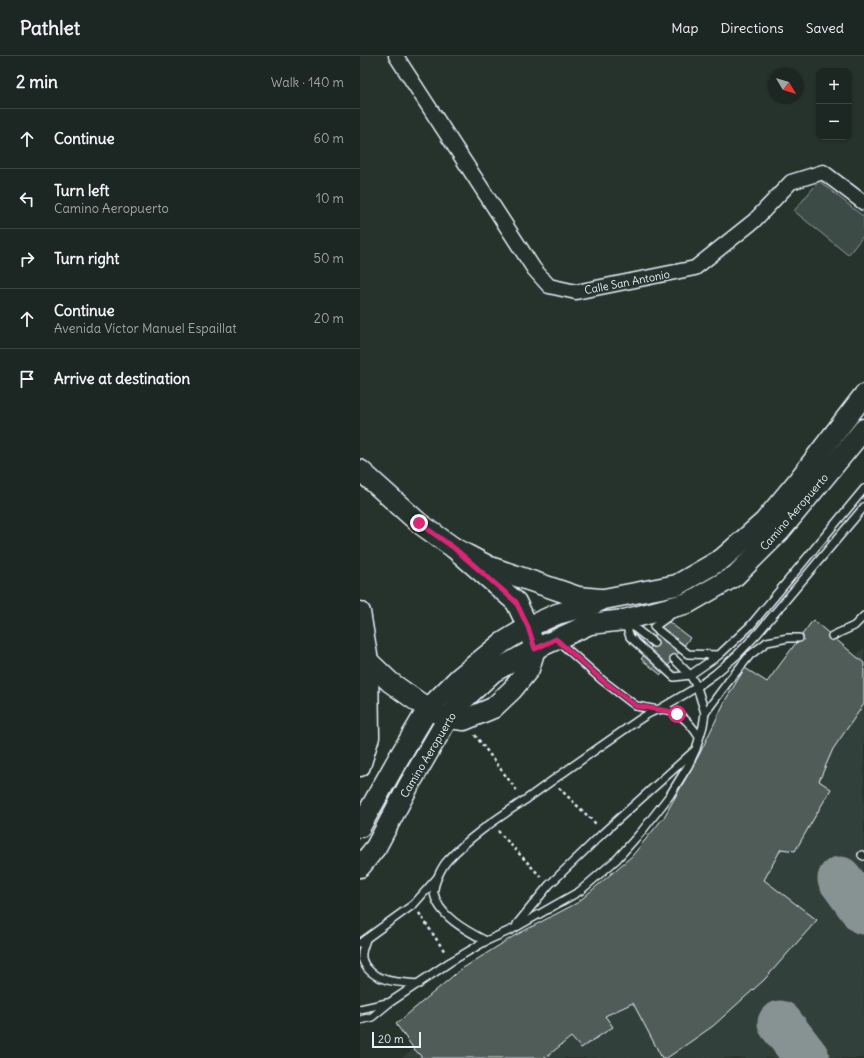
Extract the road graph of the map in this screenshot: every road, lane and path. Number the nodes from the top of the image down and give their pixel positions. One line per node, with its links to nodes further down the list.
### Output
1 (396, 56): 2 (street, Calle San Antonio)
2 (864, 204)
3 (864, 395): 9 (street, Camino Aeropuerto)
4 (864, 429): 10 (street, Camino Aeropuerto)
5 (360, 470): 8 (street)
6 (864, 489): 21 (lane)
7 (864, 507): 24 (lane)
8 (454, 548): 9 (street); 14 (street)
9 (604, 599): 13 (street); 14 (street, Camino Aeropuerto)
10 (688, 603): 13 (street, Camino Aeropuerto); 13 (lane)
11 (360, 612): 20 (street)
12 (864, 616): 15 (lane)
13 (641, 624): 17 (street, Camino Aeropuerto); 18 (lane); 21 (lane); 23 (lane)
14 (528, 627): 19 (street); 25 (street, Camino Aeropuerto)
15 (832, 636)
16 (799, 638): 27 (lane)
17 (556, 639): 19 (street, Camino Aeropuerto); 26 (lane)
18 (654, 643)
19 (535, 649): 28 (street)
20 (364, 655): 25 (street); 31 (street)
21 (718, 655): 23 (lane)
22 (674, 658): 23 (lane)
23 (690, 675): 24 (lane)
24 (697, 686): 26 (lane); 27 (lane)
25 (428, 709): 28 (street); 35 (street, Camino Aeropuerto)
26 (658, 710): 29 (lane); 32 (lane)
27 (705, 713): 29 (lane)
28 (456, 719): 33 (path); 37 (street, Camino Aeropuerto)
29 (699, 737): 30 (lane)
30 (696, 749): 36 (lane); 41 (lane)
31 (360, 766)
32 (552, 781): 33 (lane); 36 (path)
33 (524, 800): 34 (lane)
34 (491, 823): 38 (lane); 39 (path)
35 (360, 827)
36 (604, 832): 39 (lane)
37 (360, 867)
38 (437, 877): 40 (lane); 43 (lane)
39 (549, 885): 41 (lane)
40 (414, 904): 42 (lane); 44 (path)
41 (513, 929): 43 (lane)
42 (363, 941): 45 (lane)
43 (486, 941): 44 (lane)
44 (450, 962): 45 (lane)
45 (419, 984): 46 (lane)
46 (389, 1003): 47 (lane); 48 (lane)
47 (360, 1009)
48 (360, 1020)

